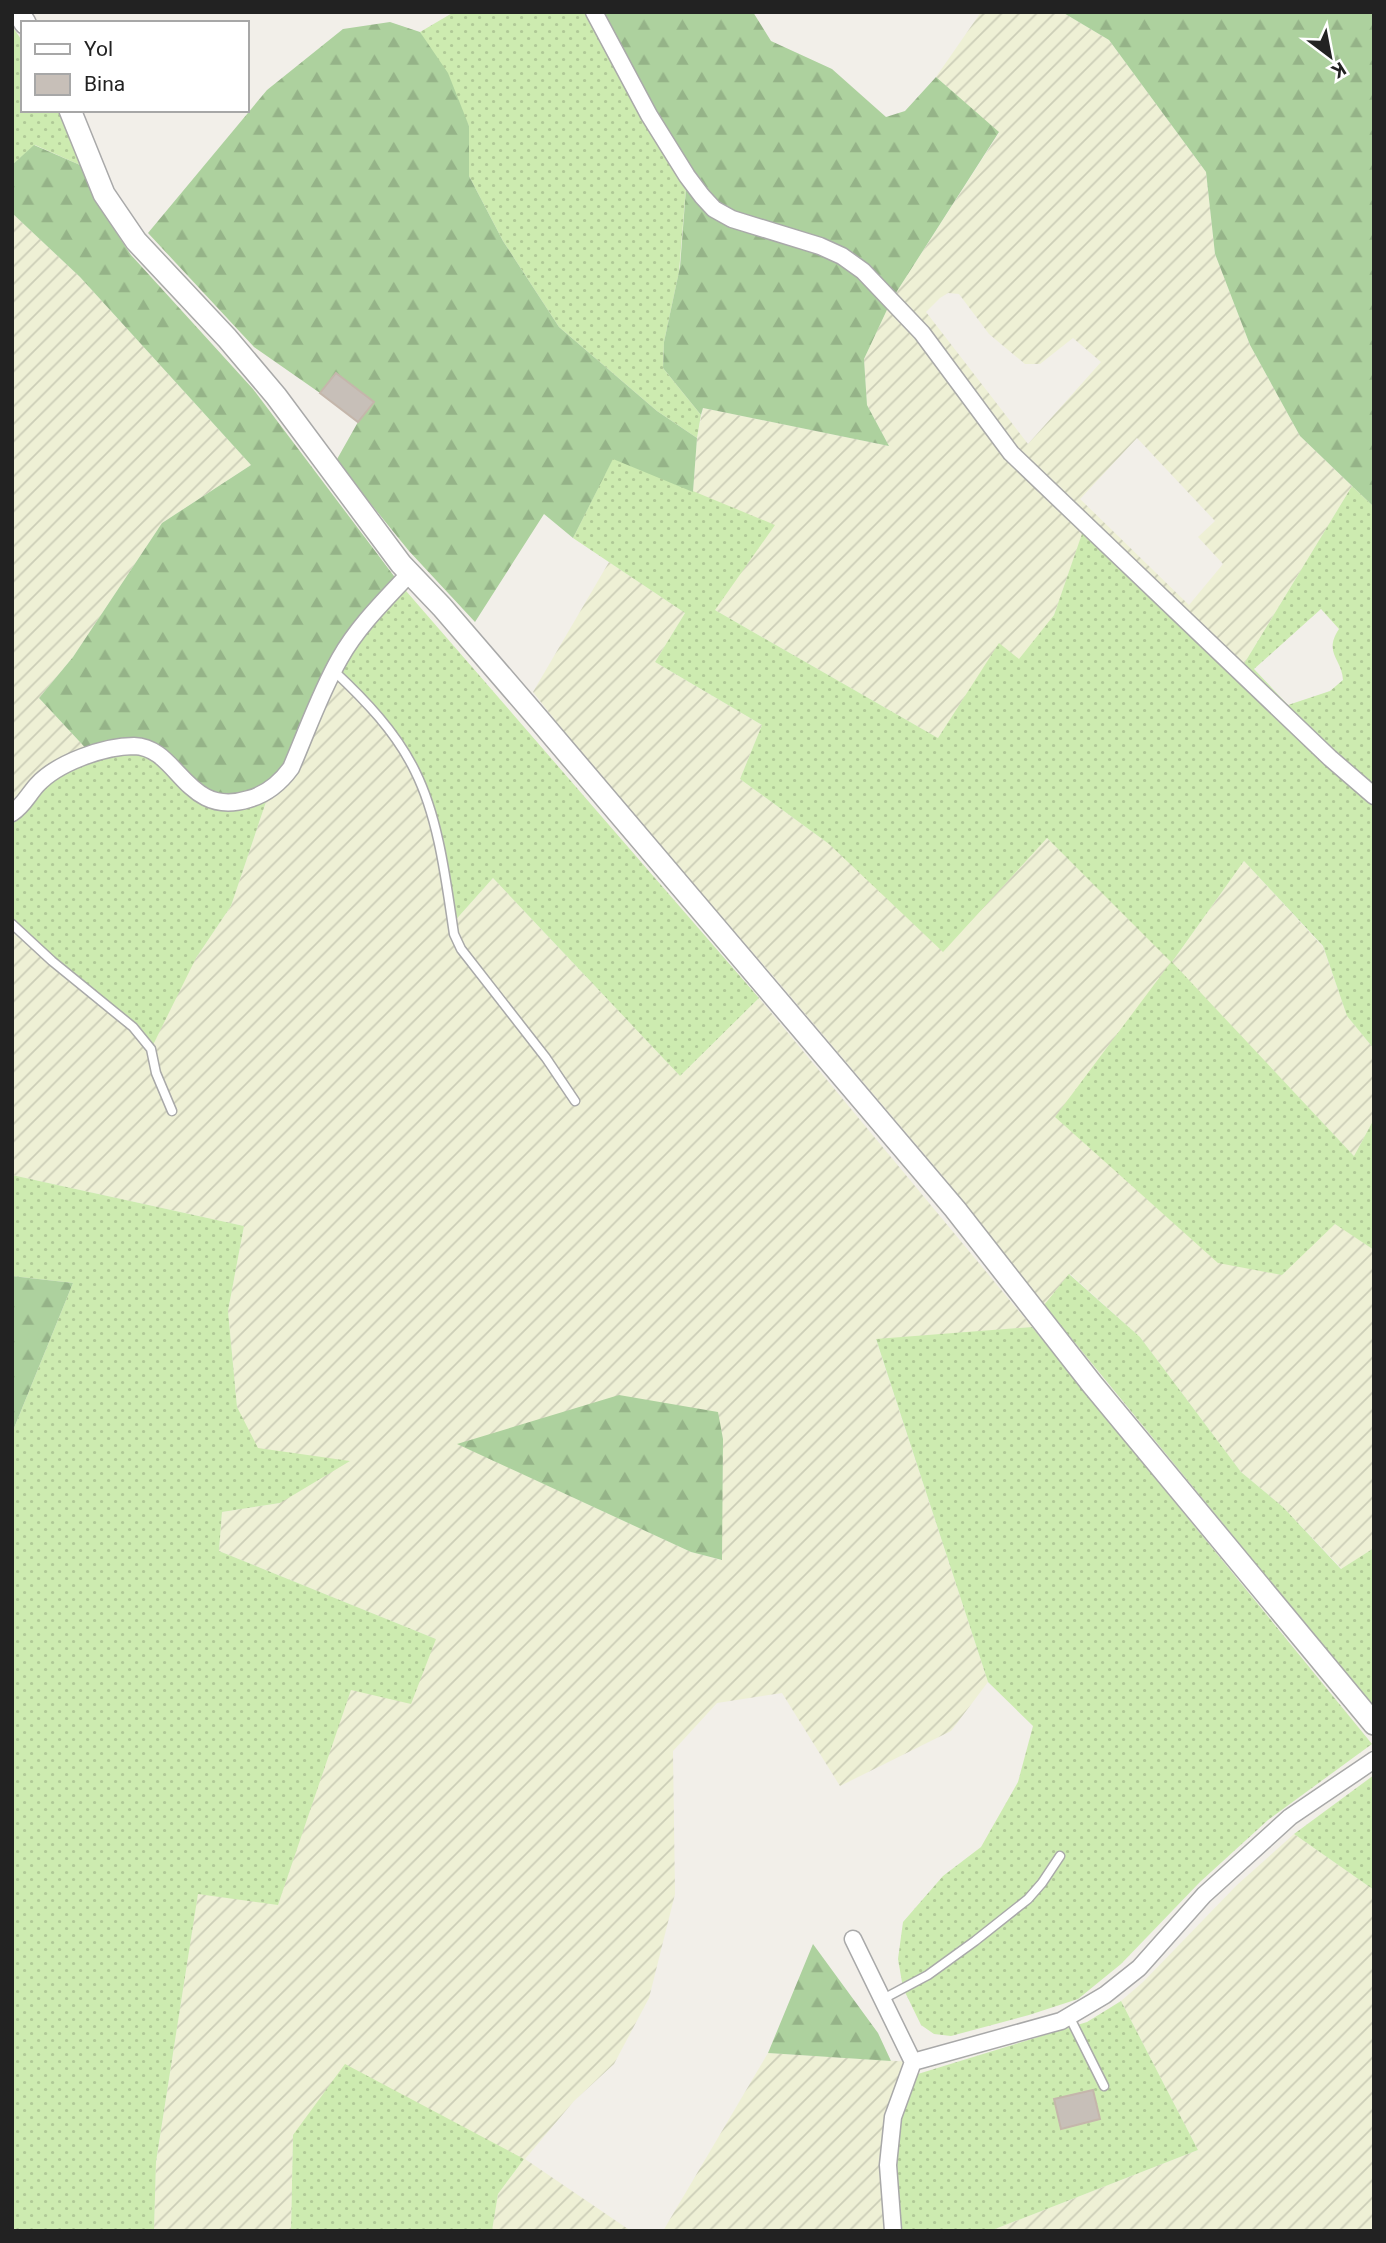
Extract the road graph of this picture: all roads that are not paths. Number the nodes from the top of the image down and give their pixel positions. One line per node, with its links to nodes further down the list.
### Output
1 (594, 12): 5 (street)
2 (71, 112): 3 (street)
3 (410, 573): 4 (street); 10 (street)
4 (333, 671): 6 (street); 8 (lane)
5 (1374, 796)
6 (12, 813)
7 (12, 924): 9 (lane)
8 (575, 1101)
9 (172, 1111)
10 (1374, 1724)
11 (1374, 1760): 15 (street)
12 (1060, 1856): 14 (lane)
13 (853, 1939): 14 (street)
14 (883, 1999): 16 (street)
15 (1069, 2016): 16 (street); 17 (lane)
16 (914, 2062): 18 (street)
17 (1104, 2086)
18 (893, 2231)

